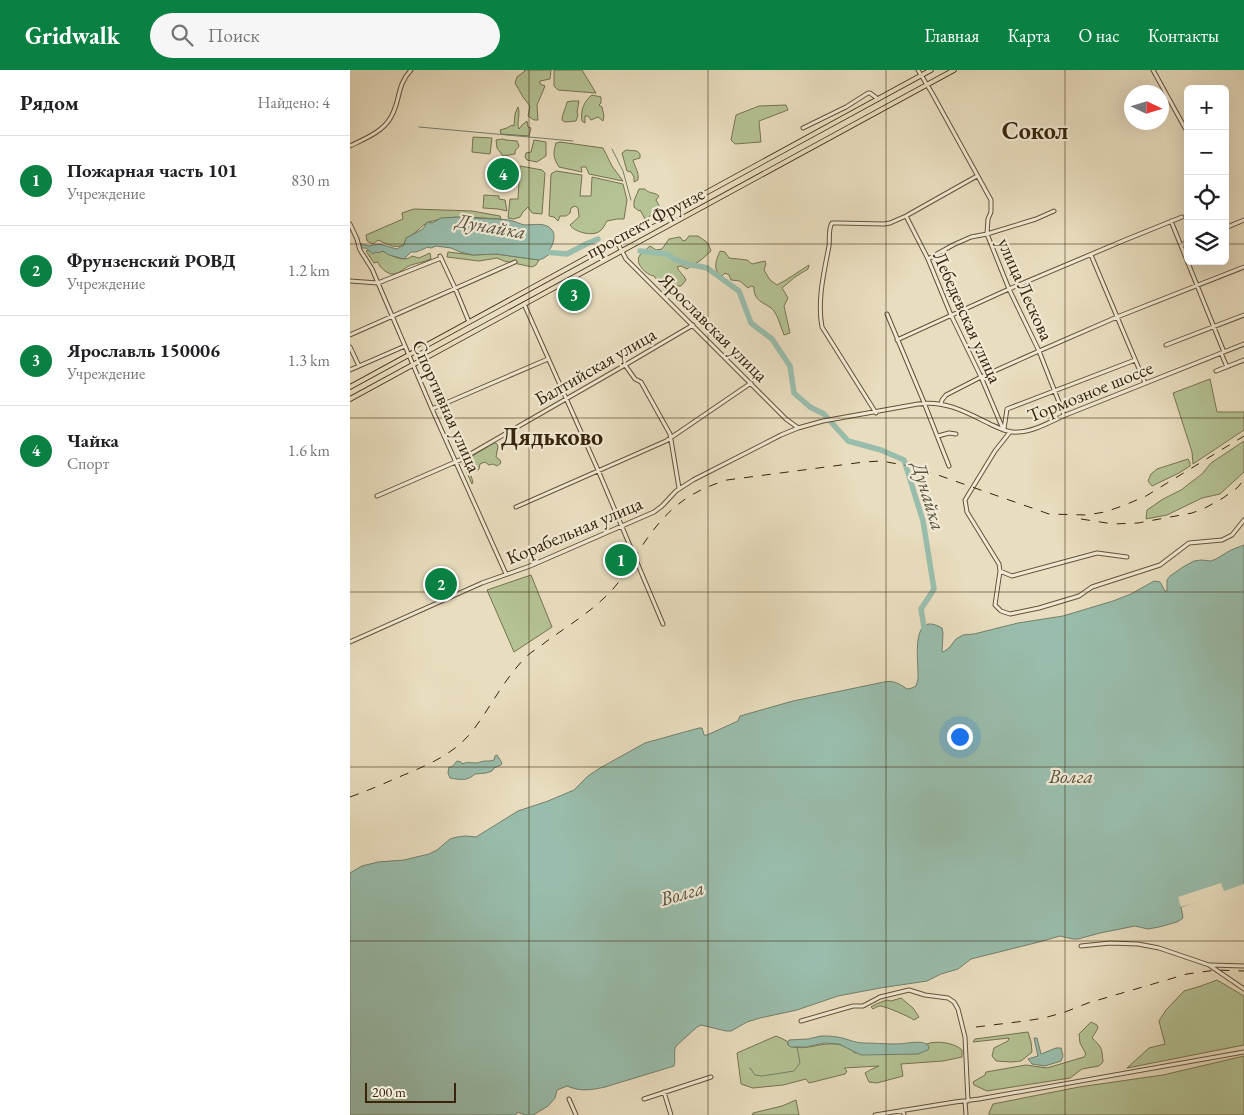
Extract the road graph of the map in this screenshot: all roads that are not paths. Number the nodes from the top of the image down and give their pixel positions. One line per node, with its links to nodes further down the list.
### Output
1 (412, 70): 11 (street)
2 (918, 70): 6 (street, улица Лескова)
3 (931, 70): 6 (main road, проспект Фрунзе)
4 (954, 70): 7 (main road, проспект Фрунзе)
5 (1153, 70): 9 (street)
6 (921, 76): 7 (street, улица Лескова); 8 (main road, проспект Фрунзе)
7 (927, 85): 12 (street, улица Лескова); 24 (main road, проспект Фрунзе)
8 (878, 99): 10 (street); 21 (main road, проспект Фрунзе)
9 (1184, 126)
10 (804, 128)
11 (350, 146)
12 (977, 176): 14 (street); 20 (street, улица Лескова)
13 (1054, 211): 20 (street)
14 (906, 216): 26 (street, Лебедевская улица); 71 (street)
15 (1182, 217): 17 (street)
16 (1244, 220): 19 (street)
17 (1171, 221): 23 (street); 25 (street)
18 (350, 224): 30 (street, Спортивная улица)
19 (1229, 226)
20 (987, 234): 26 (street); 33 (street, улица Лескова)
21 (617, 242): 24 (street, Ярославская улица); 40 (main road, проспект Фрунзе)
22 (1184, 244): 23 (street)
23 (1181, 245): 31 (street)
24 (622, 251): 34 (main road, проспект Фрунзе); 41 (street, Ярославская улица)
25 (1091, 255): 33 (street); 39 (street)
26 (928, 259): 36 (street, Лебедевская улица)
27 (515, 262): 32 (street)
28 (1244, 267): 31 (street)
29 (350, 281): 30 (street)
30 (378, 284): 32 (street); 38 (street, Спортивная улица)
31 (1197, 286): 39 (street); 42 (street)
32 (455, 288): 38 (street); 40 (street)
33 (1010, 289): 36 (street); 49 (street, улица Лескова)
34 (524, 304): 52 (street); 55 (main road, проспект Фрунзе)
35 (887, 314): 44 (street)
36 (950, 315): 44 (street); 61 (street, Лебедевская улица)
37 (1244, 315): 42 (street)
38 (392, 316): 43 (street); 47 (street, Спортивная улица)
39 (1117, 317): 49 (street); 53 (street)
40 (469, 322): 51 (main road, проспект Фрунзе)
41 (692, 325): 56 (street, Балтийская улица); 62 (street, Ярославская улица)
42 (1214, 327): 46 (street); 50 (street)
43 (350, 335)
44 (897, 340): 68 (street)
45 (1244, 344): 50 (street, Тормозное шоссе)
46 (1166, 345)
47 (405, 346): 51 (street, Спортивная улица); 57 (street)
48 (350, 347): 57 (street)
49 (1039, 351): 61 (street); 65 (street, улица Лескова)
50 (1223, 353): 58 (street); 63 (street, Тормозное шоссе)
51 (409, 355): 55 (street, Спортивная улица); 64 (main road, проспект Фрунзе)
52 (548, 359): 67 (street); 70 (street)
53 (1135, 360): 63 (street); 65 (street)
54 (1244, 360): 58 (street)
55 (413, 364): 66 (main road, проспект Фрунзе); 70 (street, Спортивная улица)
56 (626, 365): 67 (street, Балтийская улица); 78 (street)
57 (359, 366): 59 (street)
58 (1227, 367): 60 (street)
59 (350, 370)
60 (1216, 371)
61 (980, 377): 69 (street); 74 (street, Лебедевская улица)
62 (751, 383): 73 (street, Ярославская улица); 78 (street)
63 (1145, 383): 72 (street, Тормозное шоссе)
64 (350, 387)
65 (1054, 391): 72 (street, улица Лескова); 74 (street)
66 (350, 398)
67 (566, 398): 79 (street, Балтийская улица); 81 (street)
68 (924, 403): 69 (street, Тормозное шоссе); 71 (street, Тормозное шоссе); 77 (street)
69 (941, 404): 74 (street, Тормозное шоссе)
70 (432, 410): 79 (street, Спортивная улица)
71 (876, 413): 73 (street, Тормозное шоссе)
72 (1064, 415): 75 (street, Тормозное шоссе)
73 (798, 428): 82 (street, Корабельная улица)
74 (1004, 430): 75 (street, Тормозное шоссе)
75 (1010, 432): 88 (street)
76 (956, 434): 77 (street)
77 (938, 436): 80 (street)
78 (671, 438): 81 (street); 82 (street)
79 (456, 461): 83 (street, Балтийская улица); 89 (street, Спортивная улица)
80 (949, 466)
81 (598, 470): 84 (street); 86 (street)
82 (680, 488): 86 (street, Корабельная улица)
83 (376, 496)
84 (516, 507)
85 (1244, 520): 88 (street)
86 (622, 526): 89 (street, Корабельная улица); 90 (street)
87 (1127, 557): 88 (street)
88 (1000, 571)
89 (506, 574): 91 (street, Корабельная улица)
90 (663, 624)
91 (350, 641)
92 (1081, 946): 93 (street)
93 (1209, 965): 94 (street); 95 (street)
94 (1244, 966)
95 (1244, 989)
96 (801, 1021): 102 (street)
97 (1244, 1052): 102 (street)
98 (711, 1078): 99 (street)
99 (664, 1092): 101 (street); 105 (street)
100 (569, 1098): 104 (street)
101 (644, 1099)
102 (966, 1101): 103 (street); 108 (street)
103 (903, 1110): 106 (street); 107 (street)
104 (576, 1115)
105 (671, 1115)
106 (874, 1115)
107 (904, 1115)
108 (966, 1115)

